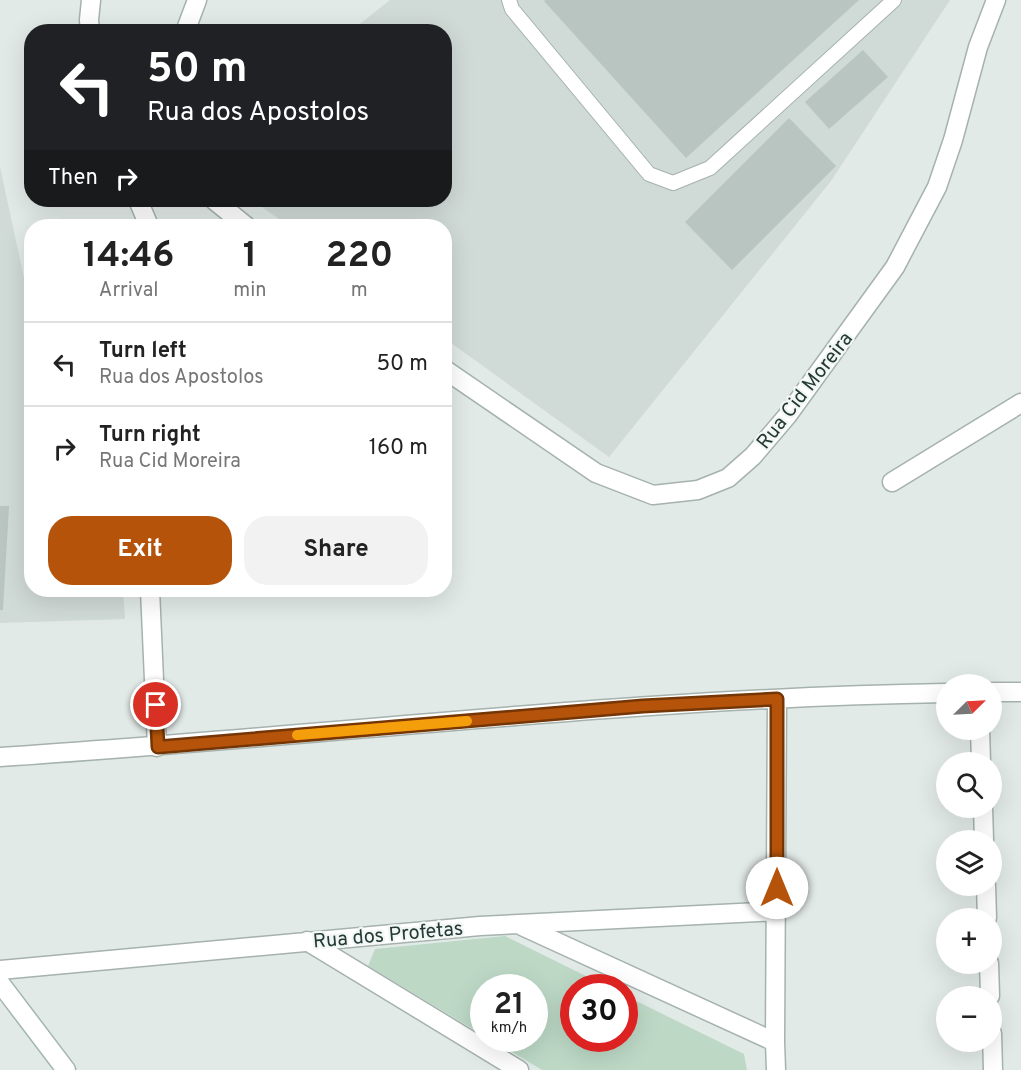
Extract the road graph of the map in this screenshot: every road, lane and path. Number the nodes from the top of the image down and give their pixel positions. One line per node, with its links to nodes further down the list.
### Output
1 (91, 0): 6 (street)
2 (197, 0): 7 (street)
3 (509, 0): 4 (lane)
4 (894, 0)
5 (996, 0): 10 (street, Rua Cid Moreira)
6 (89, 24)
7 (188, 24)
8 (223, 207): 9 (street)
9 (237, 219)
10 (452, 374)
11 (1021, 403): 12 (street)
12 (892, 482)
13 (150, 597): 18 (street)
14 (1021, 692): 16 (street)
15 (936, 693): 17 (street)
16 (1002, 693)
17 (777, 699): 18 (street); 20 (street)
18 (158, 747): 19 (street)
19 (0, 757)
20 (777, 911): 21 (street, Rua dos Profetas); 25 (street)
21 (517, 924): 22 (street, Rua dos Profetas); 25 (street)
22 (308, 941): 23 (street, Rua dos Profetas); 28 (street)
23 (0, 970)
24 (0, 983): 27 (street)
25 (775, 1042): 29 (street)
26 (993, 1052): 30 (street)
27 (66, 1070)
28 (519, 1070)
29 (776, 1070)
30 (993, 1070)

